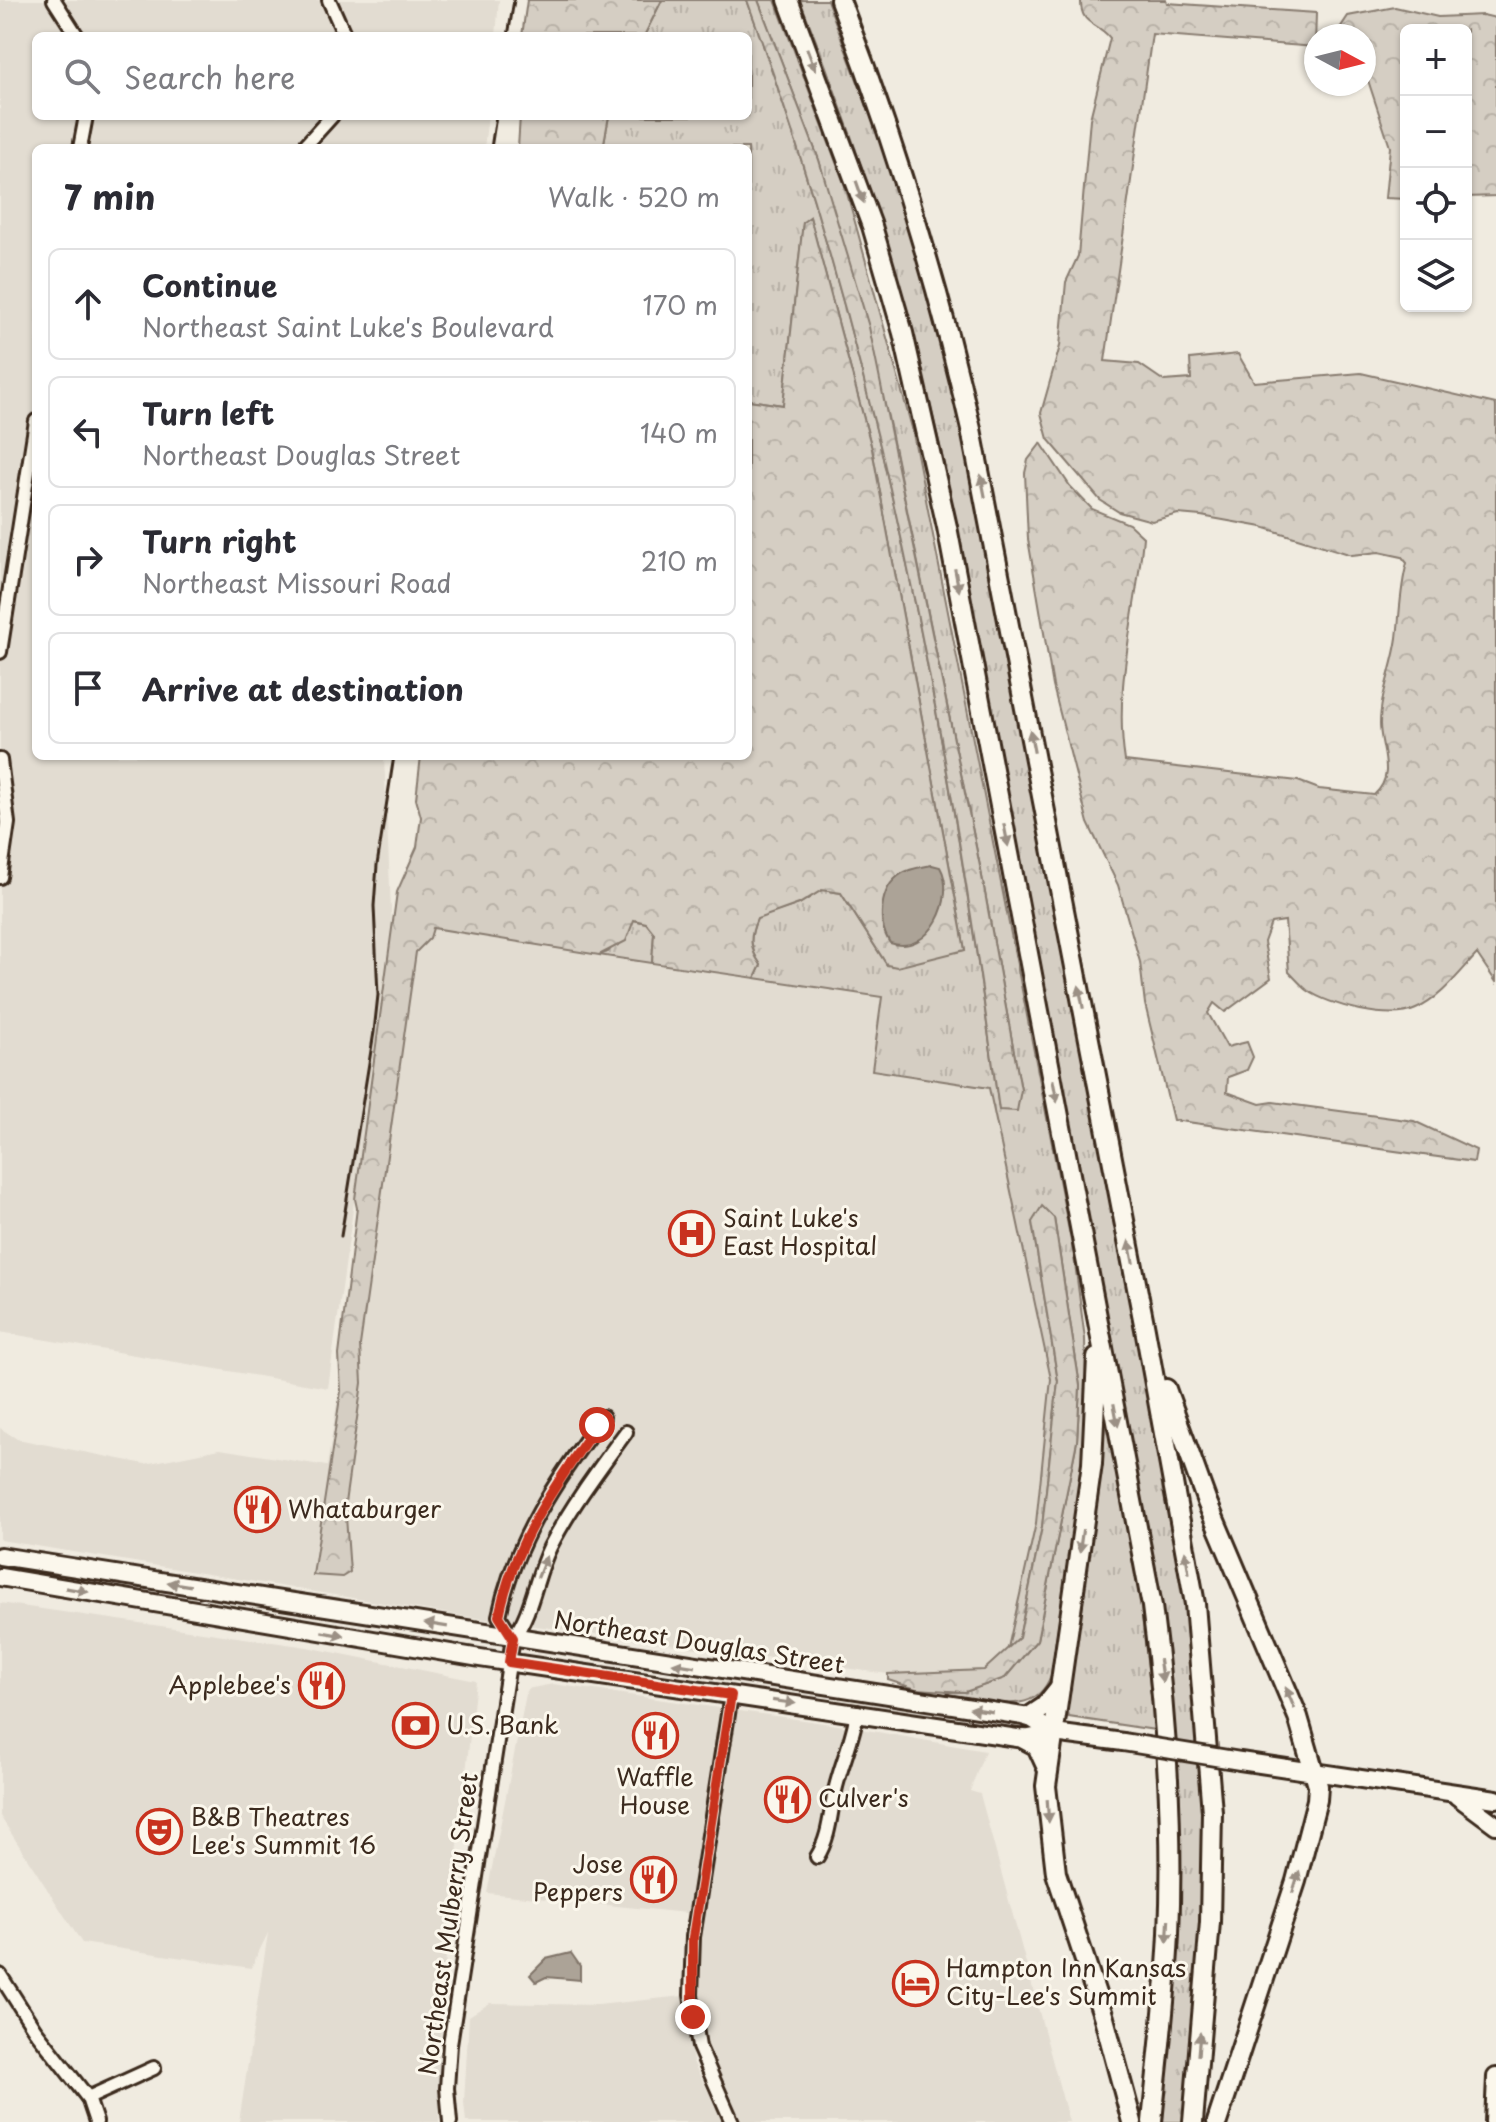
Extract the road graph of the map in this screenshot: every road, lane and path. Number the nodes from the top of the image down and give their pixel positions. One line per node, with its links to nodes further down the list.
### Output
1 (54, 0): 5 (street)
2 (329, 0): 6 (street)
3 (788, 0): 15 (highway, one-way to 15)
4 (840, 0): 16 (highway, one-way to 4)
5 (74, 32)
6 (343, 32)
7 (85, 120): 9 (street)
8 (328, 120): 10 (street)
9 (81, 144)
10 (307, 144)
11 (32, 447): 12 (street)
12 (0, 652)
13 (0, 760): 14 (street)
14 (0, 877)
15 (1092, 1283): 23 (highway, one-way to 23); 44 (highway, one-way to 44)
16 (1145, 1329): 30 (highway, one-way to 16); 45 (highway, one-way to 16)
17 (603, 1417): 21 (street)
18 (626, 1432): 21 (street, one-way to 18)
19 (0, 1556): 21 (main road, Northeast Douglas Street, one-way to 19)
20 (0, 1577): 22 (main road, Northeast Douglas Street, one-way to 22)
21 (513, 1638): 22 (street, Northeast Mulberry Street); 26 (main road, Northeast Douglas Street, one-way to 21)
22 (509, 1662): 24 (main road, Northeast Douglas Street); 41 (street, Northeast Mulberry Street)
23 (1061, 1684): 26 (highway); 27 (highway)
24 (731, 1695): 25 (main road, Northeast Douglas Street, one-way to 25); 42 (street)
25 (857, 1712): 28 (main road, Northeast Douglas Street); 34 (street)
26 (1029, 1717): 27 (main road, Northeast Douglas Street)
27 (1054, 1733): 28 (main road, Northeast Douglas Street); 29 (highway); 30 (main road, Northeast Douglas Street, bridge)
28 (1024, 1739): 29 (highway)
29 (1049, 1771): 43 (highway, one-way to 43)
30 (1315, 1772): 31 (main road, Northeast Douglas Street); 46 (highway, one-way to 30)
31 (1452, 1793): 32 (main road, Northeast Douglas Street); 33 (main road)
32 (1496, 1799)
33 (1496, 1825)
34 (817, 1857)
35 (0, 1975): 39 (street)
36 (154, 2068): 39 (street)
37 (1496, 2077): 38 (main road)
38 (1493, 2096): 47 (main road); 48 (main road)
39 (88, 2098): 40 (street)
40 (96, 2122)
41 (450, 2122)
42 (732, 2122)
43 (1132, 2122)
44 (1152, 2122)
45 (1193, 2122)
46 (1217, 2122)
47 (1482, 2122)
48 (1494, 2122)

